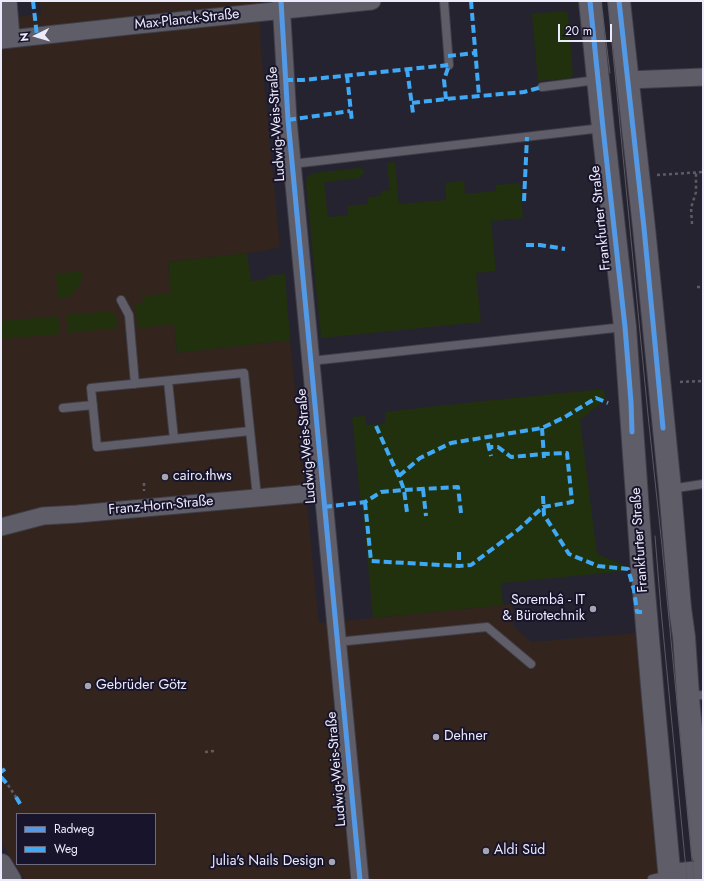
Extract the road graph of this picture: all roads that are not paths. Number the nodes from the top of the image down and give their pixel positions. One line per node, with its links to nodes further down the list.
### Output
1 (8, 1): 7 (street)
2 (372, 1): 6 (street, Max-Planck-Straße)
3 (444, 1): 8 (lane)
4 (590, 1): 10 (street, Frankfurter Straße)
5 (619, 1): 11 (street)
6 (281, 6): 7 (street, Max-Planck-Straße); 14 (street, Ludwig-Weis-Straße)
7 (6, 39)
8 (449, 64)
9 (703, 77): 11 (street)
10 (598, 80): 12 (lane); 13 (street, Frankfurter Straße)
11 (628, 80): 25 (street)
12 (542, 87)
13 (603, 128): 14 (lane); 16 (street, Frankfurter Straße)
14 (292, 164): 17 (street, Ludwig-Weis-Straße)
15 (121, 300): 19 (lane)
16 (625, 327): 17 (lane); 32 (street, Frankfurter Straße)
17 (310, 361): 26 (street, Ludwig-Weis-Straße)
18 (168, 380): 19 (lane); 22 (lane); 23 (lane)
19 (135, 384): 20 (lane)
20 (93, 405): 21 (lane); 23 (lane)
21 (63, 408)
22 (250, 431): 23 (lane); 27 (lane)
23 (174, 439)
24 (703, 484): 25 (lane)
25 (670, 489): 31 (street)
26 (323, 492): 27 (street, Franz-Horn-Straße); 29 (street, Ludwig-Weis-Straße)
27 (257, 497): 28 (street, Franz-Horn-Straße)
28 (1, 527)
29 (337, 642): 30 (lane); 38 (street, Ludwig-Weis-Straße)
30 (531, 664)
31 (696, 695): 32 (street); 33 (street)
32 (653, 697): 36 (street, Frankfurter Straße)
33 (703, 855)
34 (1, 865): 37 (street)
35 (703, 872): 36 (street, Frankfurter Straße)
36 (664, 878)
37 (10, 880)
38 (360, 880)

